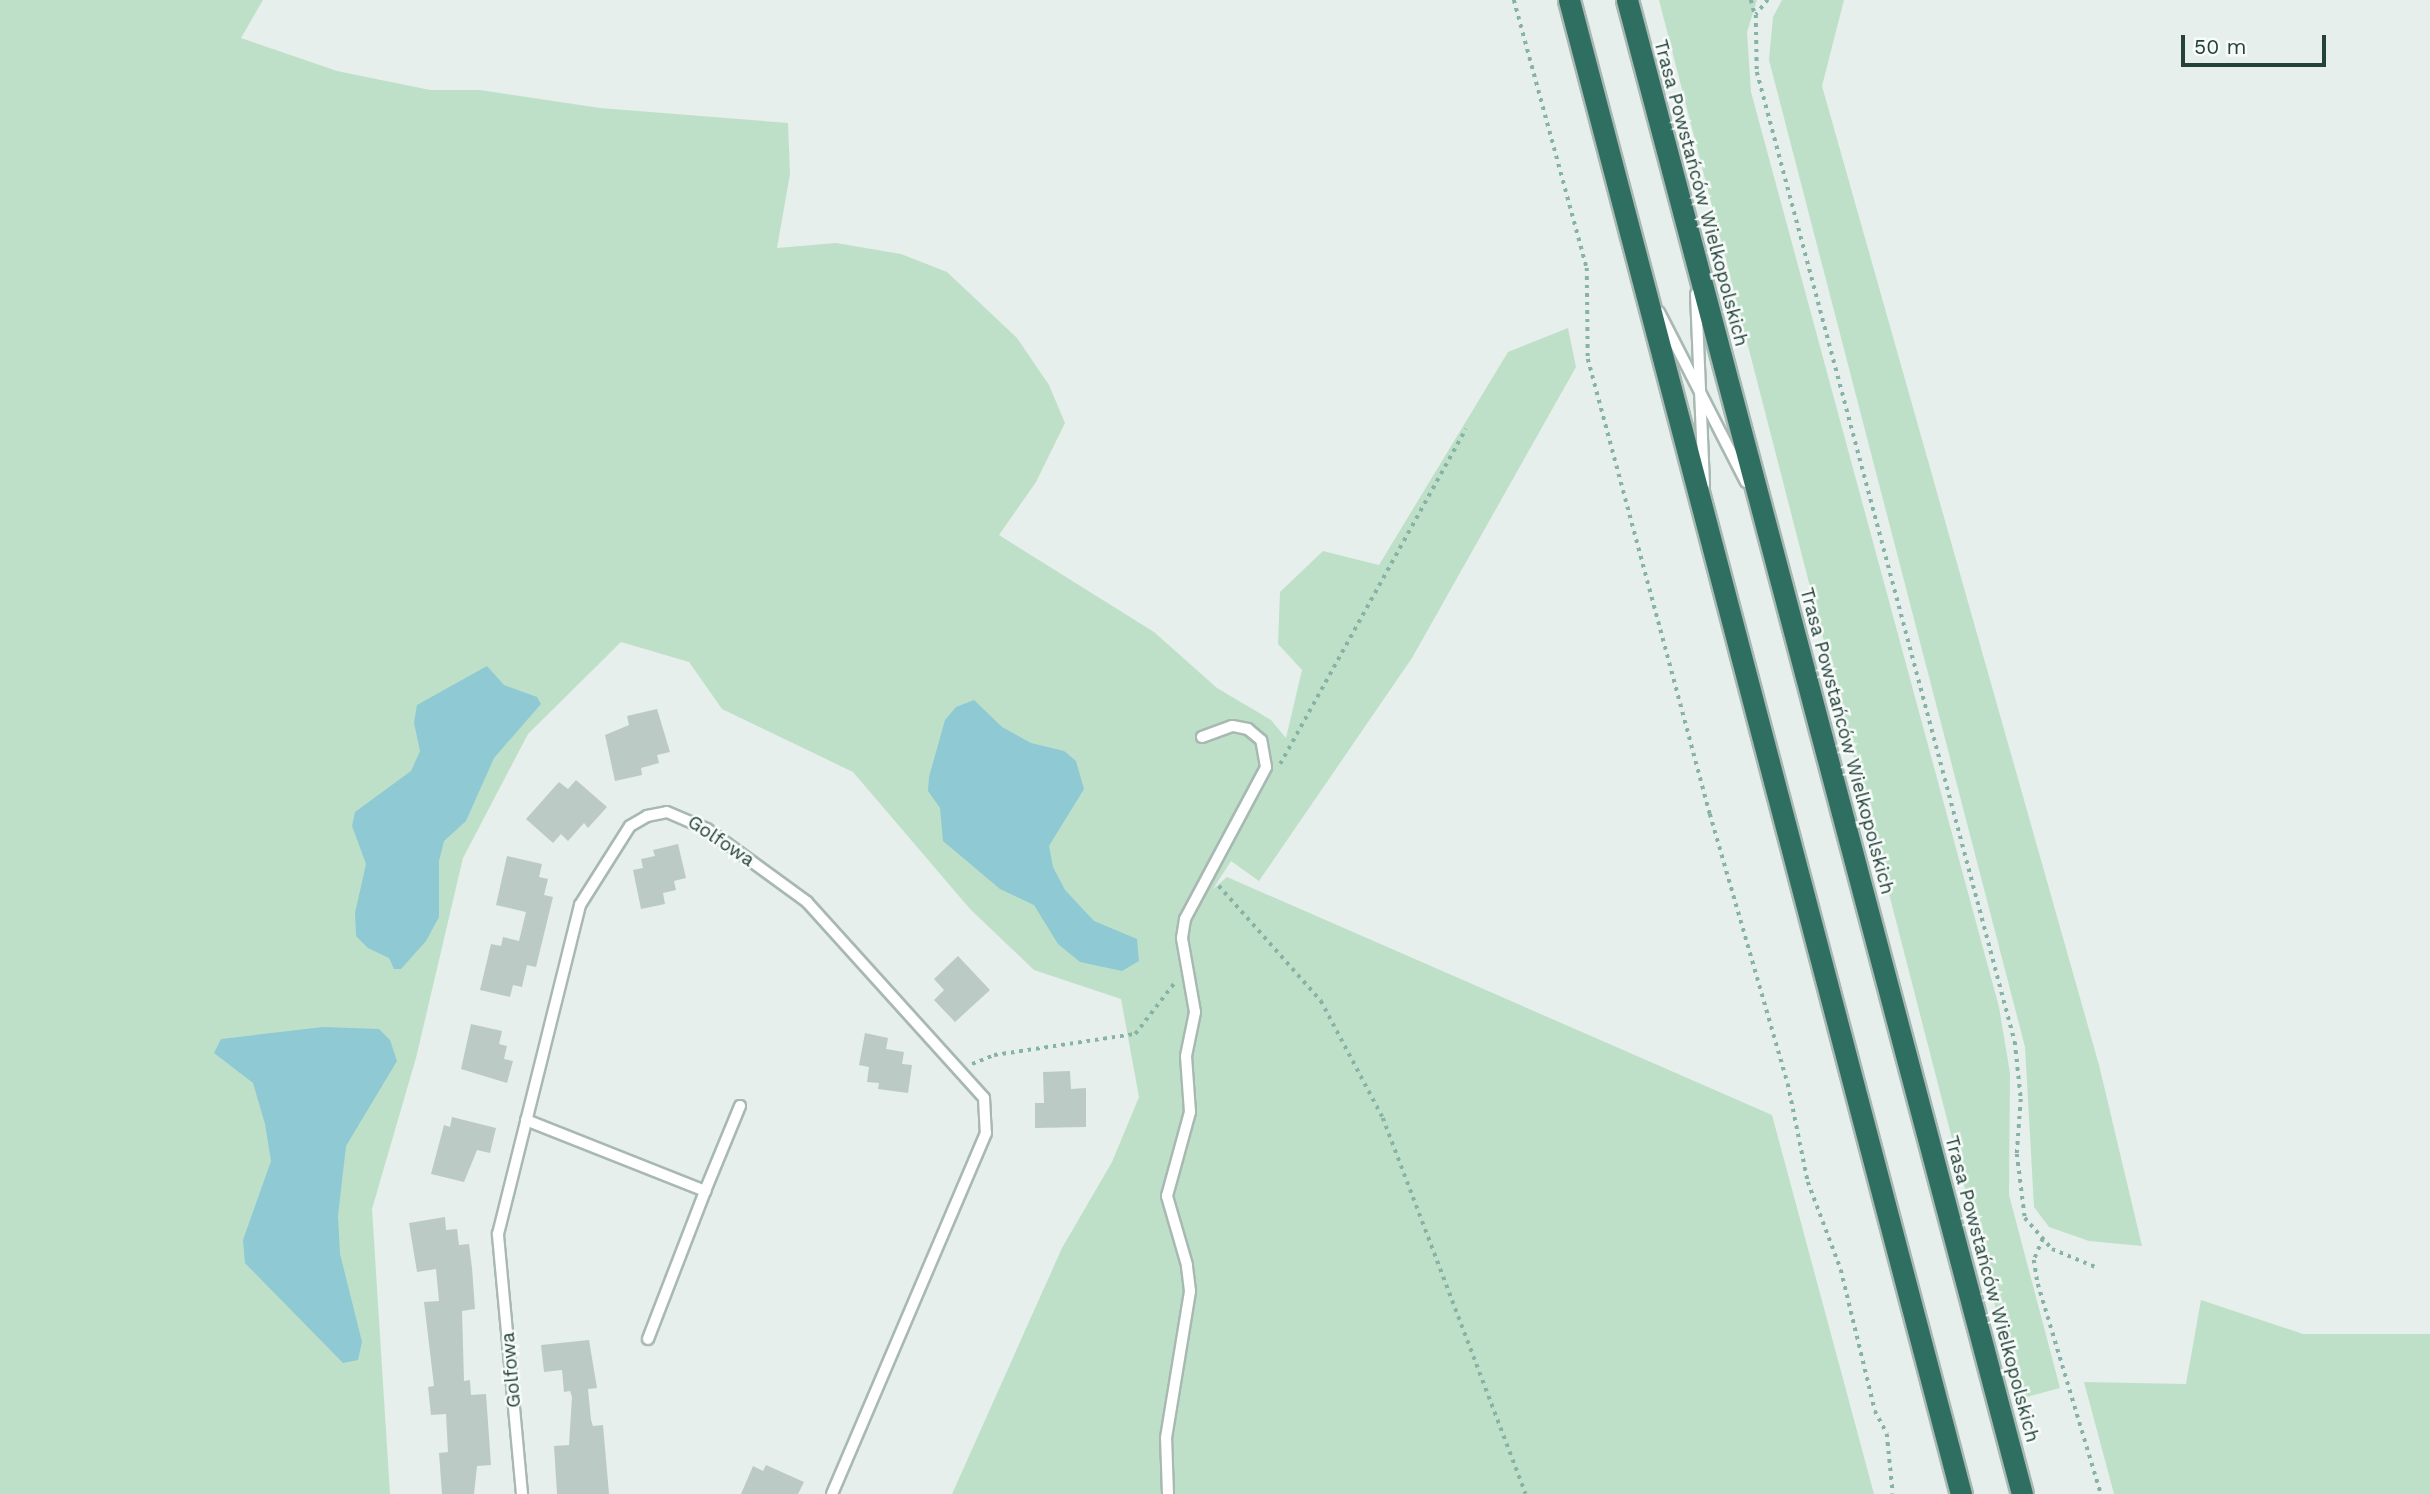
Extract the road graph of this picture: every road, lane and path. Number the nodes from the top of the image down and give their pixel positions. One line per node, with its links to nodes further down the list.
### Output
1 (1514, 0): 28 (path)
2 (1569, 0): 8 (highway)
3 (1627, 0): 7 (highway, Trasa Powstańców Wielkopolskich)
4 (1751, 0): 6 (path)
5 (1768, 0): 6 (path)
6 (1756, 15): 21 (path)
7 (1695, 260): 9 (lane); 11 (highway, Trasa Powstańców Wielkopolskich)
8 (1639, 274): 9 (lane); 12 (highway)
9 (1700, 393): 11 (lane); 12 (lane)
10 (1466, 429): 14 (path)
11 (1764, 517): 30 (highway, Trasa Powstańców Wielkopolskich)
12 (1706, 531): 29 (highway)
13 (1202, 737): 16 (lane)
14 (1273, 775)
15 (1215, 882): 27 (path)
16 (1187, 965): 17 (path); 26 (lane)
17 (960, 1069): 19 (lane, Golfowa); 25 (lane, Golfowa)
18 (740, 1107): 20 (lane)
19 (526, 1120): 20 (lane); 24 (lane, Golfowa)
20 (705, 1191): 23 (lane)
21 (2043, 1239): 22 (path); 31 (path)
22 (2098, 1268)
23 (648, 1339)
24 (522, 1494)
25 (832, 1494)
26 (1168, 1494)
27 (1526, 1494)
28 (1893, 1494)
29 (1961, 1494)
30 (2022, 1494)
31 (2101, 1494)

